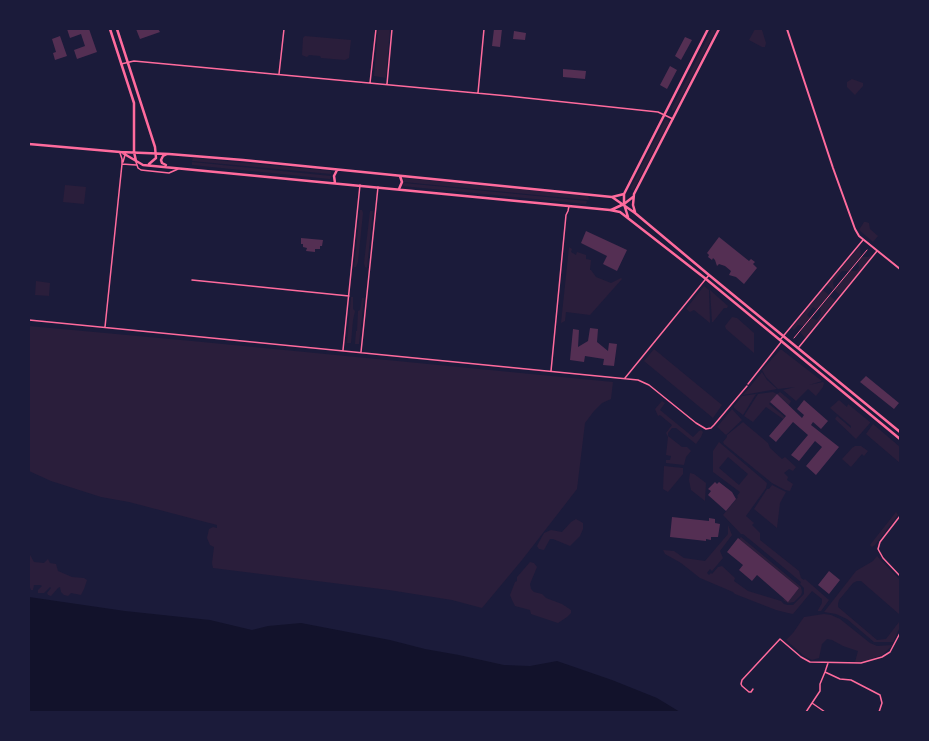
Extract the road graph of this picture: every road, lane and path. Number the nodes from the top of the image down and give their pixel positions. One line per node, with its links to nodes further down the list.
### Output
1 (110, 29): 11 (main road)
2 (117, 29): 10 (main road)
3 (284, 29): 12 (street)
4 (376, 29): 13 (street)
5 (392, 29): 14 (street)
6 (484, 29): 15 (street)
7 (708, 29): 16 (main road)
8 (719, 29): 17 (main road)
9 (787, 29): 46 (street)
10 (127, 62): 11 (street); 12 (street); 23 (main road)
11 (121, 64): 19 (main road)
12 (280, 74): 13 (street)
13 (370, 83): 14 (street)
14 (387, 84): 15 (street)
15 (478, 93): 16 (street)
16 (665, 115): 17 (street); 38 (main road)
17 (673, 119): 40 (main road)
18 (29, 144): 20 (main road)
19 (134, 148): 21 (street); 22 (main road)
20 (120, 152): 21 (main road); 25 (main road); 27 (street)
21 (127, 152): 22 (main road); 25 (street)
22 (134, 152): 23 (main road); 26 (main road)
23 (157, 154): 24 (main road); 29 (main road)
24 (170, 154): 30 (main road); 32 (main road)
25 (125, 156): 26 (main road); 27 (street)
26 (136, 162): 28 (street); 29 (main road)
27 (122, 164): 28 (street); 55 (street)
28 (137, 165): 31 (street)
29 (146, 165): 30 (main road)
30 (168, 167): 31 (main road)
31 (182, 168): 34 (main road)
32 (338, 170): 33 (main road); 34 (main road)
33 (400, 176): 37 (main road); 39 (main road)
34 (335, 183): 35 (main road)
35 (360, 185): 36 (main road); 53 (street)
36 (378, 187): 37 (main road); 61 (street)
37 (399, 189): 42 (main road)
38 (624, 194): 39 (main road); 41 (main road)
39 (612, 197): 41 (main road)
40 (633, 197): 41 (main road); 44 (main road)
41 (624, 204): 43 (main road); 44 (main road); 45 (main road)
42 (569, 206): 43 (main road); 62 (street)
43 (611, 210): 45 (main road)
44 (635, 213): 50 (main road)
45 (628, 217): 51 (main road)
46 (863, 240): 48 (street); 56 (street)
47 (867, 250): 57 (path)
48 (877, 251): 49 (street); 59 (street)
49 (900, 269)
50 (709, 275): 51 (street); 56 (main road)
51 (706, 279): 58 (main road); 63 (street)
52 (192, 280): 53 (street)
53 (349, 296): 60 (street)
54 (29, 320): 55 (street)
55 (105, 327): 60 (street)
56 (784, 336): 58 (street); 59 (main road)
57 (794, 338)
58 (781, 341): 63 (street); 65 (main road)
59 (798, 348): 64 (main road)
60 (344, 350): 61 (street)
61 (361, 352): 62 (street)
62 (551, 371): 63 (street)
63 (625, 378)
64 (900, 432)
65 (900, 439)
66 (900, 516): 67 (street)
67 (900, 576)
68 (900, 633): 69 (street)
69 (828, 662): 70 (street); 71 (street)
70 (825, 672): 72 (street); 75 (street)
71 (753, 689)
72 (812, 703): 73 (street); 74 (street)
73 (806, 712)
74 (825, 712)
75 (879, 712)

